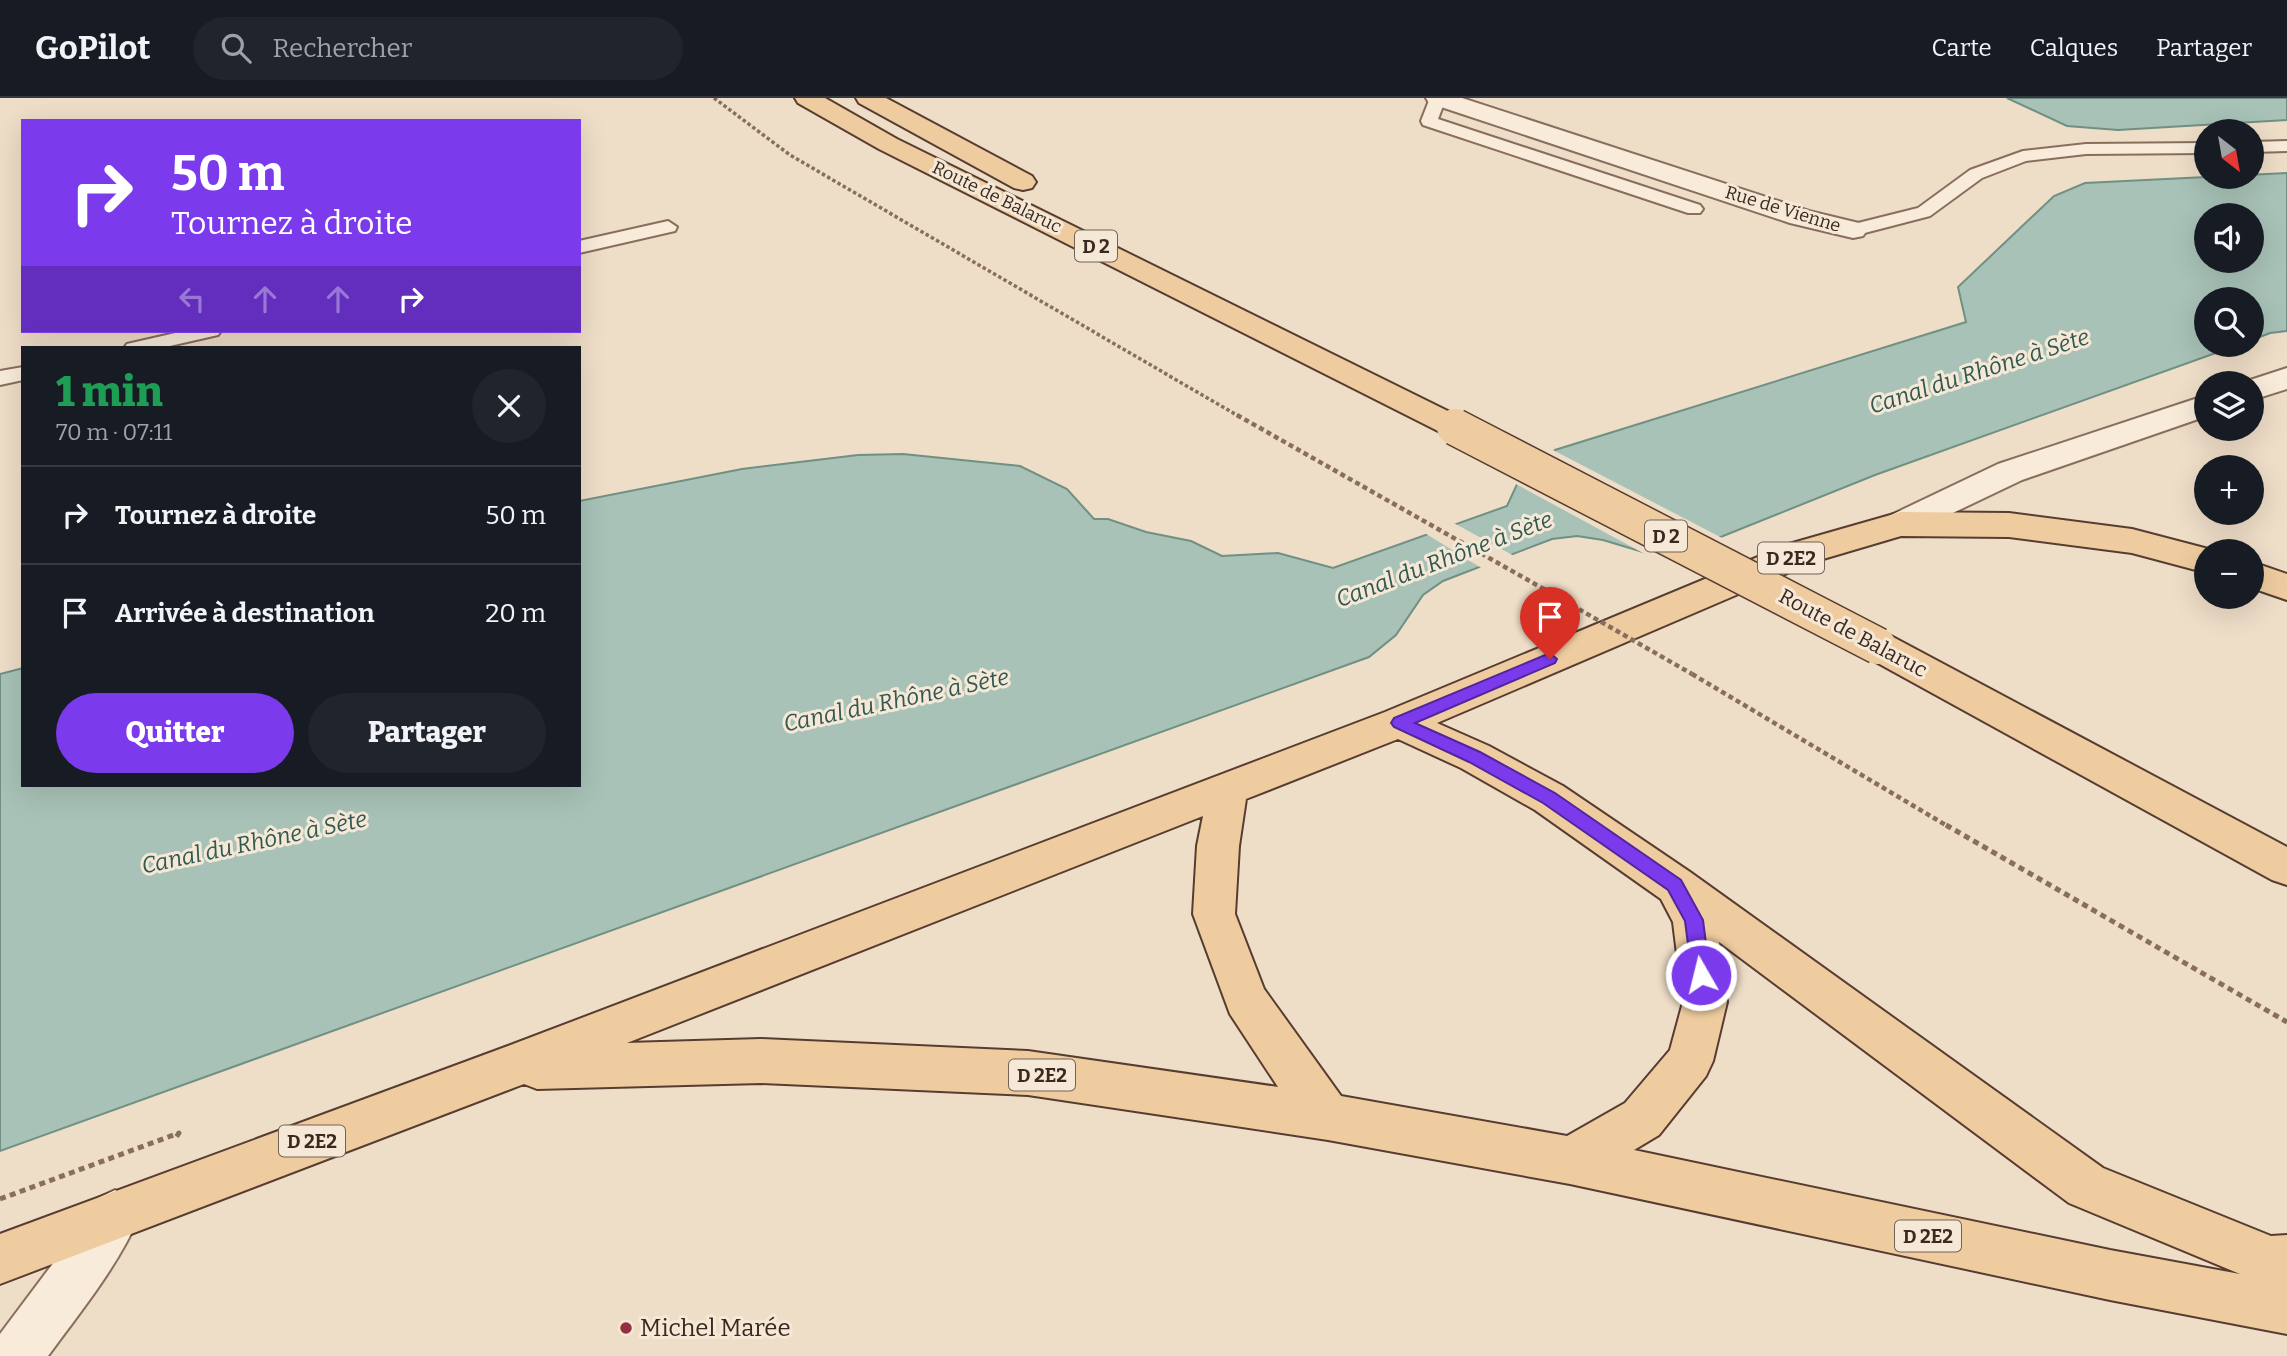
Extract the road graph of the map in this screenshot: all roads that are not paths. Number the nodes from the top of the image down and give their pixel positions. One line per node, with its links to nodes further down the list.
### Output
1 (807, 98): 13 (main road, Route de Balaruc / D 2)
2 (868, 98): 13 (main road, Route de Balaruc / D 2)
3 (1438, 98): 7 (lane); 9 (street, Rue de Vienne)
4 (2287, 146): 5 (lane)
5 (2264, 147)
6 (2194, 148): 9 (lane, Rue de Vienne)
7 (1695, 209)
8 (668, 227): 10 (lane)
9 (1853, 230)
10 (581, 247)
11 (202, 333): 12 (lane)
12 (143, 346)
13 (1303, 349): 25 (main road, Route de Balaruc / D 2, bridge)
14 (21, 374): 16 (lane)
15 (2287, 378): 17 (street)
16 (0, 379)
17 (2264, 386)
18 (2194, 409): 19 (street)
19 (1901, 524): 20 (main road, D 2E2); 23 (main road, D 2E2)
20 (2194, 558)
21 (2264, 579): 22 (main road)
22 (2287, 587)
23 (1399, 723): 24 (main road, D 2E2); 26 (main road)
24 (1228, 789): 27 (main road, D 2E2); 28 (main road)
25 (2287, 867)
26 (1674, 885): 29 (main road); 32 (main road)
27 (508, 1068): 28 (main road, D 2E2); 30 (main road, D 2E2)
28 (1328, 1117): 29 (main road, D 2E2)
29 (1570, 1160): 33 (main road, D 2E2)
30 (115, 1215): 31 (main road, D 2E2); 34 (street)
31 (0, 1259)
32 (2287, 1260)
33 (2287, 1308)
34 (16, 1356)

